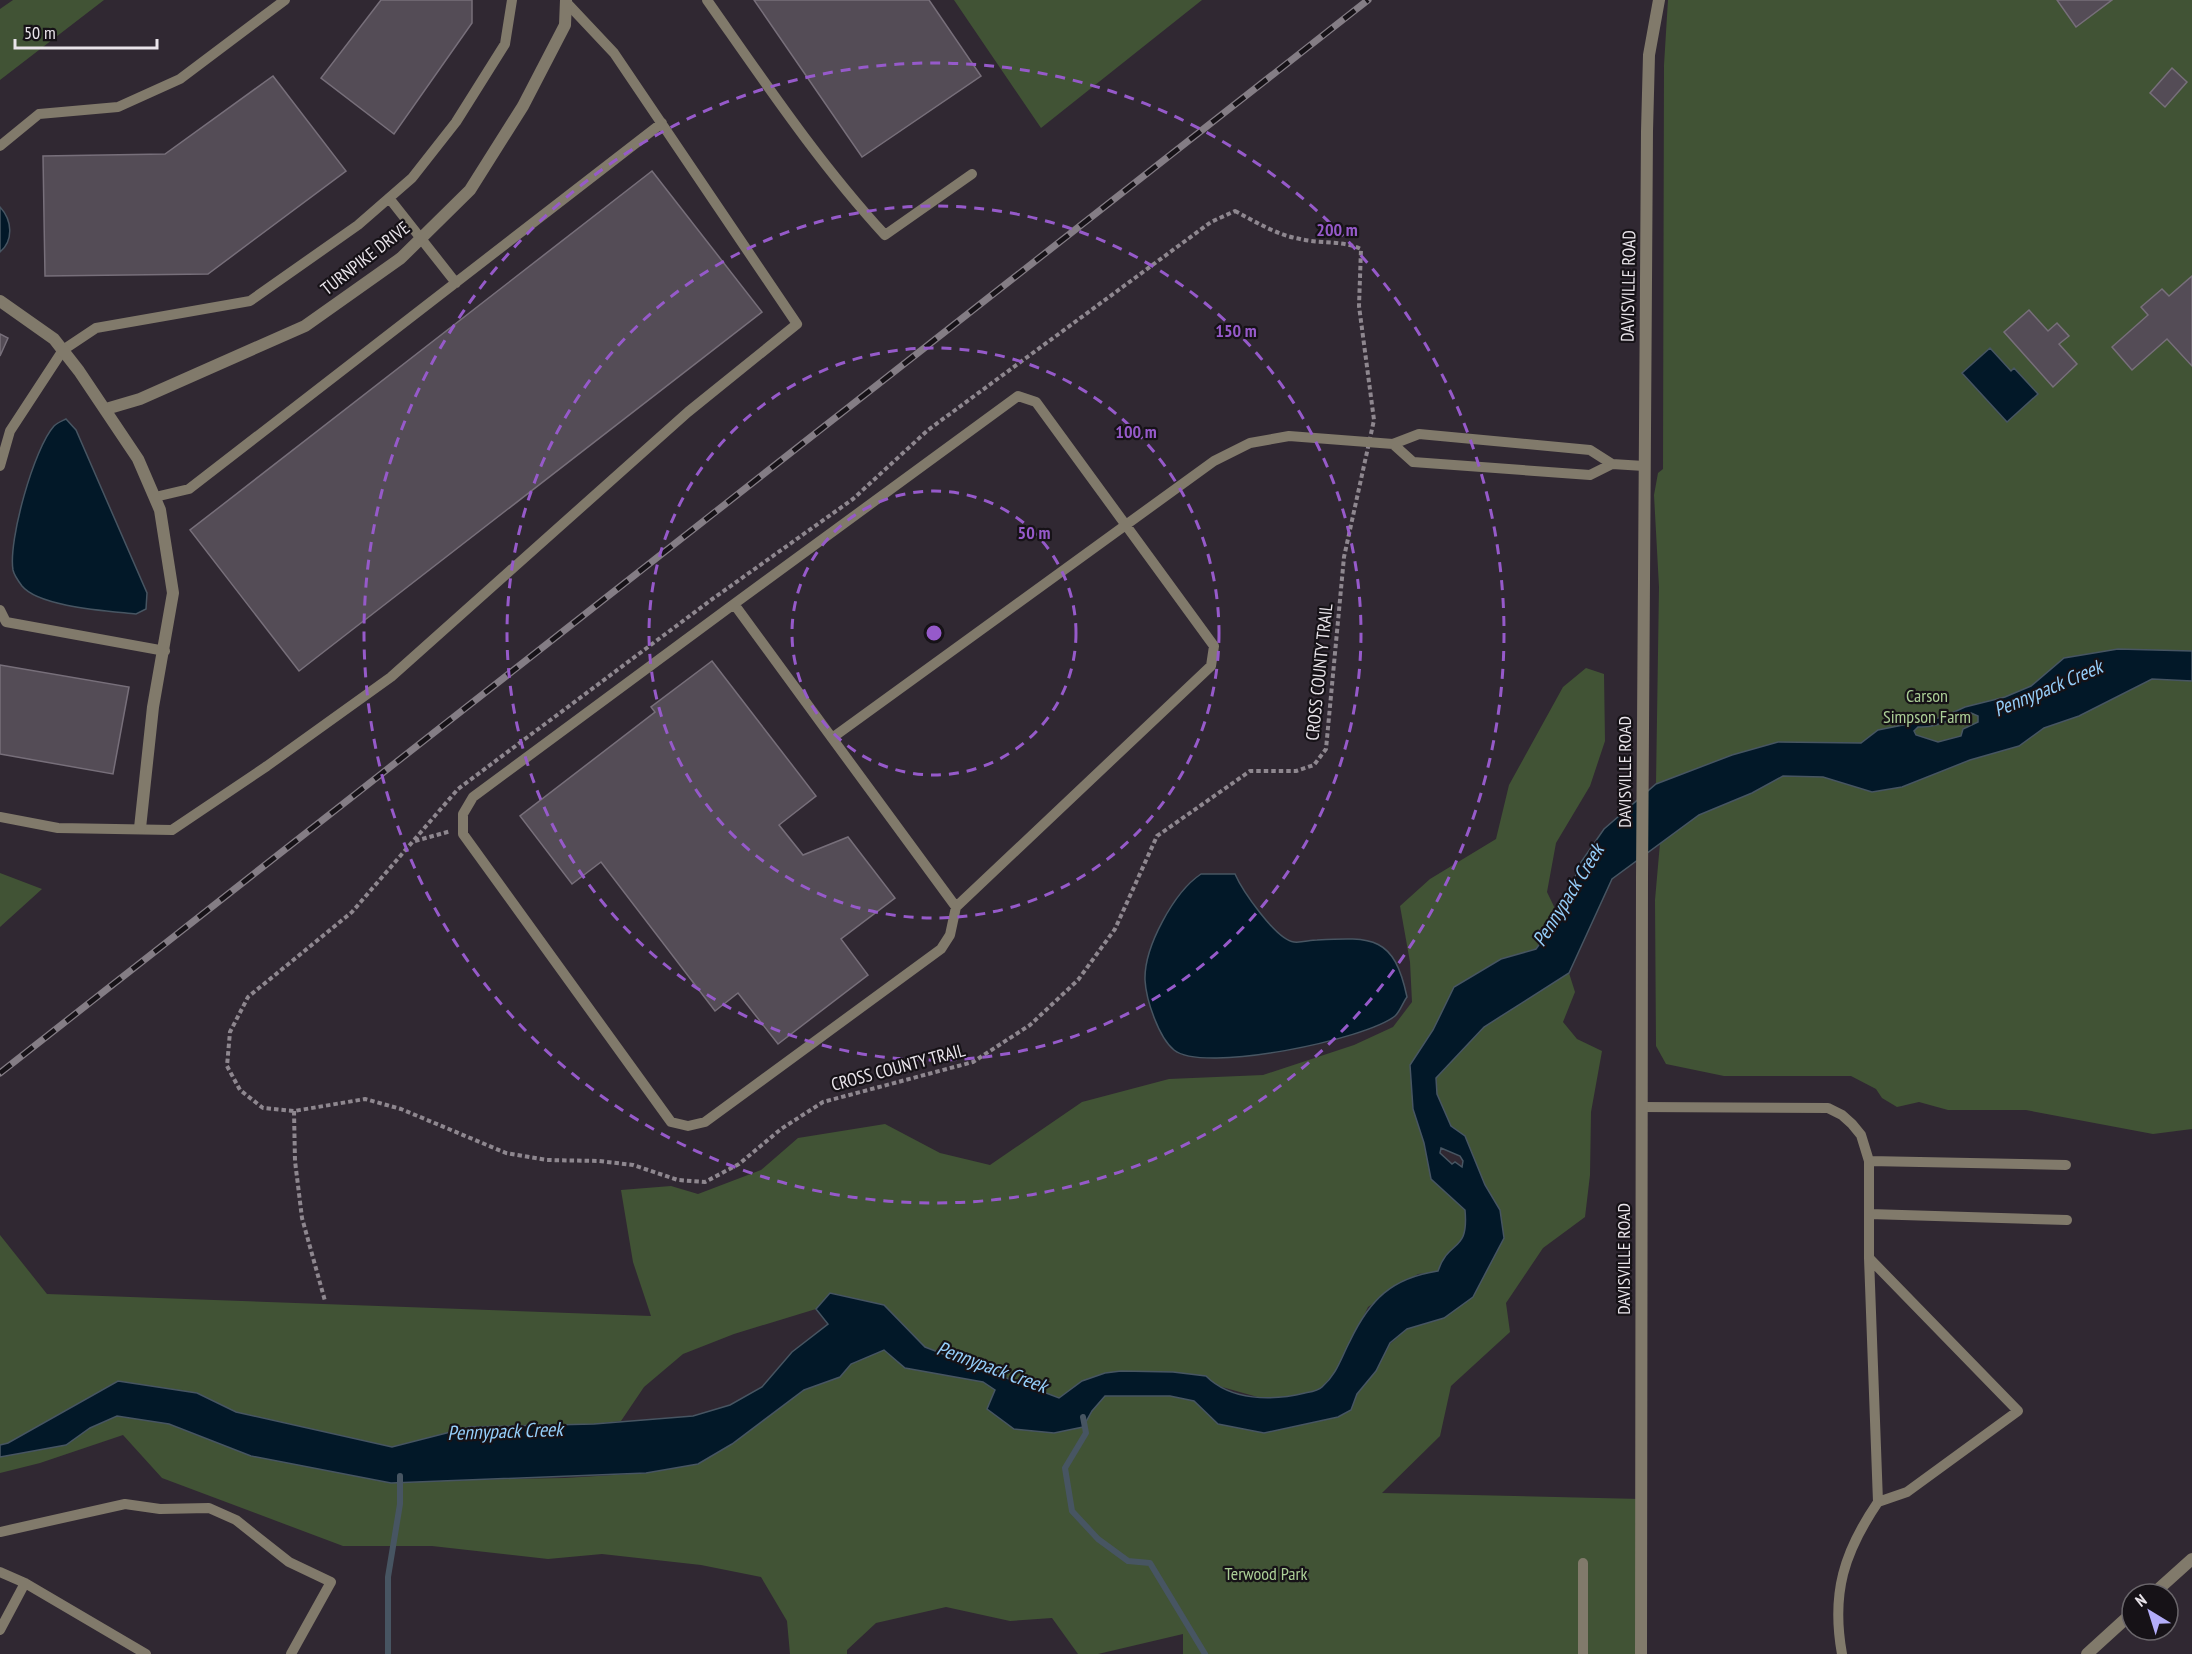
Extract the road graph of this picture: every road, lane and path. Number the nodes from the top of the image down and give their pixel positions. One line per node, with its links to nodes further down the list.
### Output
1 (285, 0): 7 (lane)
2 (512, 0): 9 (lane)
3 (708, 0): 8 (lane)
4 (1659, 0): 20 (street, DAVISVILLE ROAD)
5 (566, 1): 6 (lane); 10 (street, TURNPIKE DRIVE)
6 (662, 123): 11 (lane); 29 (lane)
7 (0, 146)
8 (972, 174)
9 (389, 198): 10 (lane); 13 (lane)
10 (421, 238): 11 (lane); 14 (street, TURNPIKE DRIVE)
11 (456, 283): 21 (lane)
12 (0, 301): 13 (street)
13 (63, 350): 14 (street); 19 (lane)
14 (106, 409): 21 (street)
15 (1374, 420): 30 (path, CROSS COUNTY TRAIL)
16 (1393, 444): 18 (lane); 18 (lane); 22 (lane)
17 (1366, 458): 33 (path, CROSS COUNTY TRAIL)
18 (1612, 464): 20 (lane)
19 (0, 466)
20 (1644, 466): 32 (street, DAVISVILLE ROAD)
21 (155, 497): 25 (street)
22 (1126, 525): 23 (lane); 26 (lane); 31 (lane)
23 (734, 604): 26 (lane); 28 (lane)
24 (0, 610): 25 (lane)
25 (165, 651): 29 (street)
26 (832, 738): 31 (lane)
27 (0, 817): 29 (lane)
28 (463, 827): 30 (path); 31 (lane)
29 (141, 828)
30 (415, 841): 33 (path, CROSS COUNTY TRAIL)
31 (956, 907)
32 (1641, 1107): 34 (lane); 52 (street, DAVISVILLE ROAD)
33 (294, 1112): 39 (path)
34 (1869, 1161): 35 (lane); 36 (lane)
35 (2066, 1165)
36 (1869, 1214): 37 (lane); 38 (lane)
37 (2067, 1220)
38 (1869, 1258): 40 (lane); 40 (lane)
39 (325, 1301)
40 (1878, 1502): 53 (lane)
41 (0, 1532): 50 (lane)
42 (2192, 1559): 45 (street)
43 (1582, 1563): 51 (lane)
44 (0, 1572): 46 (lane)
45 (2166, 1582)
46 (25, 1583): 48 (lane); 49 (lane)
47 (2120, 1624): 54 (street)
48 (0, 1630)
49 (146, 1654)
50 (291, 1654)
51 (1583, 1654)
52 (1641, 1654)
53 (1842, 1654)
54 (2087, 1654)

